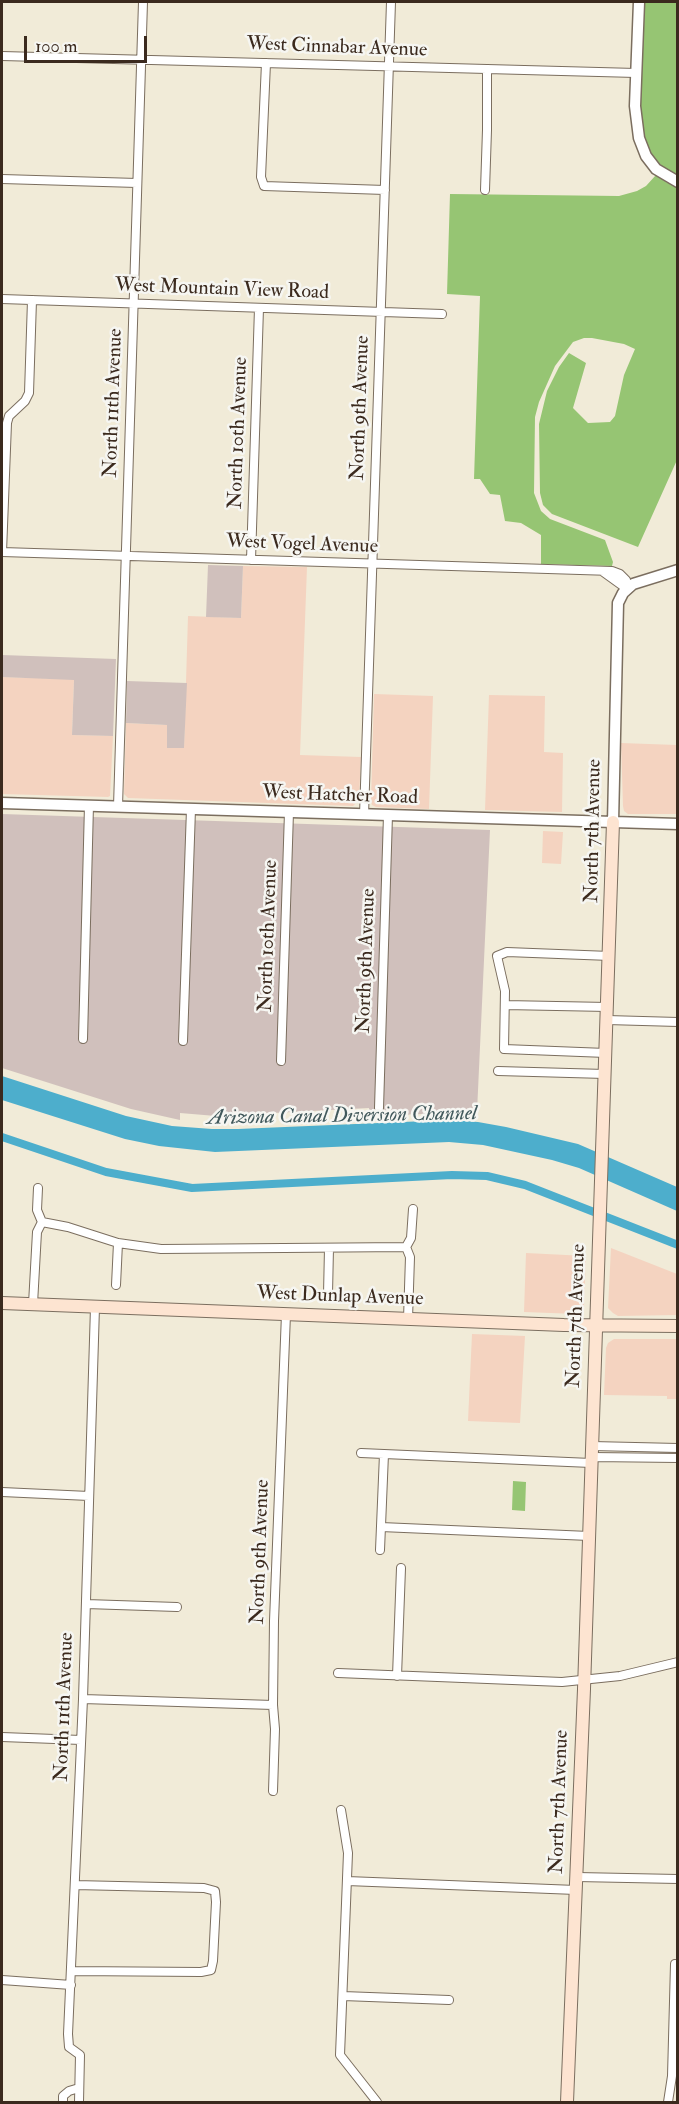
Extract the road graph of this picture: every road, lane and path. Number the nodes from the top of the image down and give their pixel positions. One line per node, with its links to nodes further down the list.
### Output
1 (143, 2): 5 (street, North 11th Avenue)
2 (391, 2): 7 (street, North 9th Avenue)
3 (639, 2): 9 (street)
4 (2, 56): 5 (street, West Cinnabar Avenue)
5 (142, 60): 6 (street, West Cinnabar Avenue); 12 (street, North 11th Avenue)
6 (266, 63): 7 (street, West Cinnabar Avenue); 13 (street)
7 (389, 66): 8 (street, West Cinnabar Avenue); 13 (street, North 9th Avenue)
8 (487, 69): 9 (street, West Cinnabar Avenue); 14 (street)
9 (636, 73): 11 (street)
10 (2, 179): 12 (street)
11 (678, 182)
12 (137, 183): 17 (street, North 11th Avenue)
13 (385, 190): 19 (street, North 9th Avenue)
14 (485, 190)
15 (2, 299): 16 (street, West Mountain View Road)
16 (32, 300): 17 (street, West Mountain View Road); 21 (street)
17 (133, 304): 18 (street, West Mountain View Road); 22 (street, North 11th Avenue)
18 (259, 308): 19 (street, West Mountain View Road); 23 (street, North 10th Avenue)
19 (380, 312): 20 (street, West Mountain View Road); 24 (street, North 9th Avenue)
20 (442, 314)
21 (2, 552): 22 (street, West Vogel Avenue)
22 (126, 556): 23 (street, West Vogel Avenue); 29 (street, North 11th Avenue)
23 (251, 560): 24 (street, West Vogel Avenue)
24 (373, 564): 26 (street, West Vogel Avenue); 32 (street, North 9th Avenue)
25 (678, 570): 26 (street)
26 (627, 589): 34 (street, North 7th Avenue)
27 (2, 803): 28 (street, West Hatcher Road)
28 (89, 806): 29 (street, West Hatcher Road); 41 (street)
29 (118, 806): 30 (street, West Hatcher Road)
30 (190, 809): 31 (street, West Hatcher Road); 42 (street)
31 (289, 812): 32 (street, West Hatcher Road); 44 (street, North 10th Avenue)
32 (364, 814): 33 (street, West Hatcher Road)
33 (388, 815): 34 (street, West Hatcher Road); 47 (street, North 9th Avenue)
34 (614, 822): 35 (street, West Hatcher Road); 36 (main road, North 7th Avenue)
35 (678, 824)
36 (610, 956): 37 (street); 38 (main road, North 7th Avenue)
37 (505, 1005): 38 (street); 43 (street)
38 (608, 1006): 39 (main road, North 7th Avenue)
39 (607, 1020): 40 (street); 43 (main road, North 7th Avenue)
40 (678, 1022)
41 (82, 1039)
42 (183, 1041)
43 (606, 1053): 46 (main road, North 7th Avenue)
44 (281, 1061)
45 (498, 1071): 46 (street)
46 (605, 1074): 61 (main road, North 7th Avenue)
47 (380, 1108)
48 (38, 1188): 50 (street)
49 (413, 1209): 52 (street)
50 (42, 1222): 51 (street); 57 (street)
51 (118, 1243): 53 (street); 54 (street)
52 (406, 1247): 53 (street); 60 (street)
53 (329, 1248): 55 (street)
54 (116, 1285)
55 (328, 1294)
56 (2, 1303): 57 (main road, West Dunlap Avenue)
57 (33, 1304): 58 (main road, West Dunlap Avenue)
58 (95, 1307): 59 (main road, West Dunlap Avenue); 69 (street, North 11th Avenue)
59 (286, 1314): 60 (main road, West Dunlap Avenue); 81 (street, North 9th Avenue)
60 (408, 1319): 61 (main road, West Dunlap Avenue)
61 (596, 1325): 62 (main road, West Dunlap Avenue); 66 (main road, North 7th Avenue)
62 (678, 1326)
63 (678, 1448): 66 (street)
64 (361, 1453): 65 (street)
65 (384, 1454): 66 (street); 70 (street)
66 (592, 1455): 67 (street); 71 (main road, North 7th Avenue)
67 (678, 1458)
68 (2, 1492): 69 (street)
69 (89, 1496): 74 (street, North 11th Avenue)
70 (381, 1527): 71 (street); 72 (street)
71 (589, 1536): 79 (main road, North 7th Avenue)
72 (380, 1550)
73 (401, 1568): 78 (street)
74 (86, 1604): 75 (street); 80 (street, North 11th Avenue)
75 (177, 1607)
76 (678, 1662): 79 (street)
77 (338, 1673): 78 (street)
78 (397, 1676): 79 (street)
79 (584, 1680): 86 (main road, North 7th Avenue)
80 (83, 1699): 81 (street); 83 (street, North 11th Avenue)
81 (273, 1705): 84 (street, North 9th Avenue)
82 (2, 1737): 83 (street)
83 (81, 1740): 89 (street, North 11th Avenue)
84 (273, 1791)
85 (341, 1810): 88 (street)
86 (576, 1877): 87 (street); 90 (main road, North 7th Avenue)
87 (678, 1879)
88 (347, 1881): 90 (street); 96 (street)
89 (75, 1885): 92 (street, North 11th Avenue); 92 (street)
90 (576, 1890): 103 (main road, North 7th Avenue)
91 (675, 1964): 95 (street)
92 (72, 1971): 94 (street, North 11th Avenue)
93 (2, 1980): 94 (street)
94 (71, 1985): 99 (street, North 11th Avenue)
95 (676, 1986): 98 (street)
96 (343, 1996): 97 (street); 102 (street)
97 (448, 2000)
98 (675, 2076): 104 (street)
99 (80, 2088): 100 (street); 101 (street, North 11th Avenue)
100 (63, 2103)
101 (79, 2103)
102 (377, 2103)
103 (567, 2103)
104 (668, 2103)

